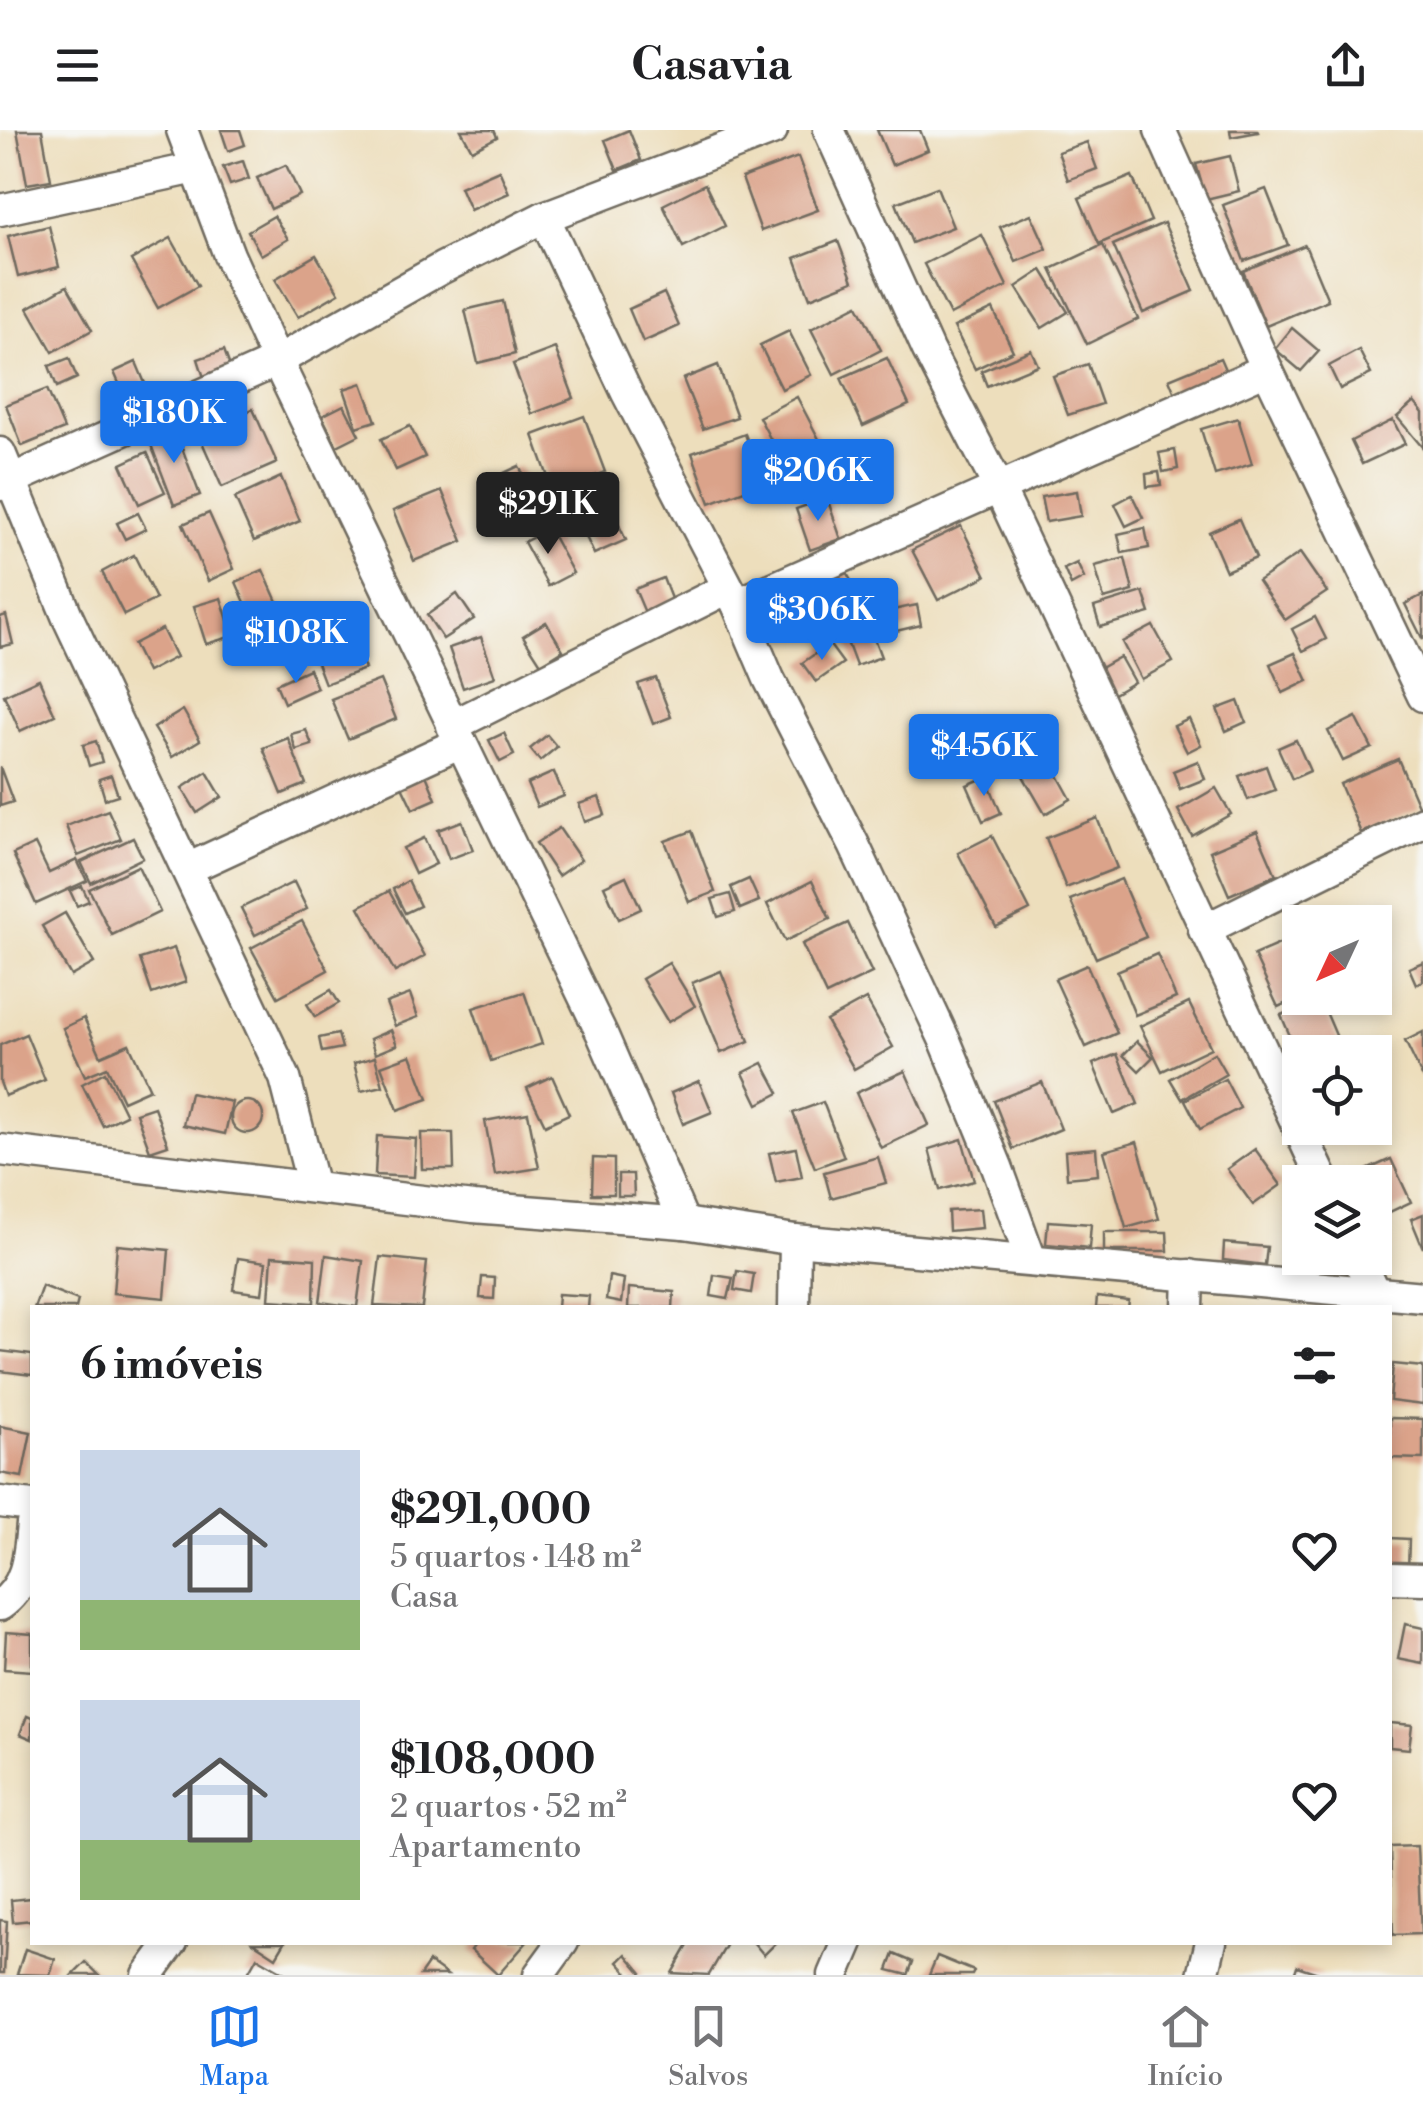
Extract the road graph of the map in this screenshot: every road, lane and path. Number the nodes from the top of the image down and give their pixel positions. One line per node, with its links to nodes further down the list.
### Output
1 (182, 130): 5 (street)
2 (772, 130): 7 (street)
3 (829, 130): 11 (street)
4 (1160, 130): 9 (street)
5 (196, 168): 6 (street); 8 (street)
6 (0, 210)
7 (544, 217): 8 (street); 12 (street)
8 (277, 361): 10 (street); 14 (street)
9 (1267, 370): 11 (street); 13 (street)
10 (4, 473): 16 (street)
11 (998, 486): 12 (street); 17 (street)
12 (733, 596): 14 (street); 23 (street)
13 (1423, 696)
14 (456, 734): 16 (street); 21 (street)
15 (1423, 822): 17 (street)
16 (187, 869): 20 (street)
17 (1204, 930): 19 (street)
18 (0, 1150): 20 (street)
19 (1316, 1165)
20 (313, 1186): 21 (street)
21 (684, 1224): 22 (street)
22 (796, 1240): 23 (street); 28 (street)
23 (1030, 1260): 24 (street)
24 (1189, 1275): 26 (street); 29 (street)
25 (1366, 1275): 26 (street)
26 (1374, 1292): 27 (street)
27 (1423, 1297)
28 (794, 1305)
29 (1188, 1305)
30 (0, 1502): 31 (street)
31 (30, 1506)
32 (30, 1536): 35 (street)
33 (1392, 1578): 34 (street)
34 (1423, 1579)
35 (0, 1604)
36 (170, 1945): 40 (street)
37 (561, 1945): 41 (street)
38 (847, 1945): 42 (street)
39 (1210, 1945): 43 (street)
40 (148, 1975)
41 (539, 1975)
42 (834, 1975)
43 (1202, 1975)

